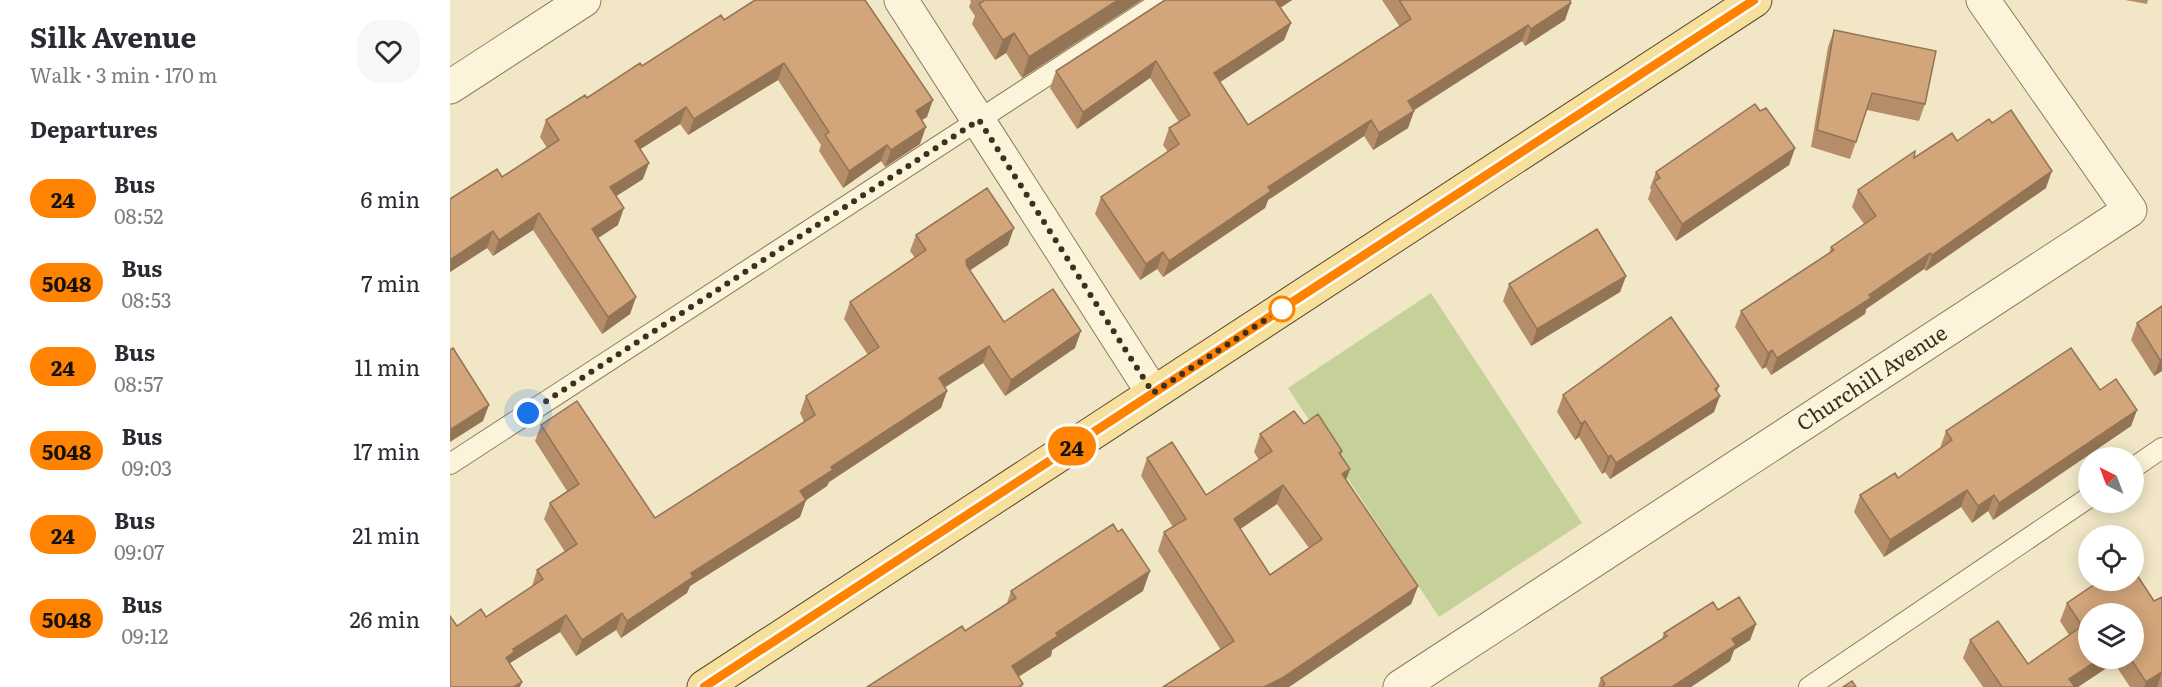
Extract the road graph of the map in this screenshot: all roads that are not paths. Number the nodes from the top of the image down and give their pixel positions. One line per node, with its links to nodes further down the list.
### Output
1 (584, 0): 6 (street)
2 (901, 0): 7 (street)
3 (1163, 0): 7 (lane)
4 (1755, 0): 8 (main road)
5 (1983, 0): 14 (street, Churchill Avenue)
6 (450, 87)
7 (979, 120): 8 (street); 11 (lane)
8 (1153, 393): 13 (main road)
9 (2162, 448): 10 (lane)
10 (2144, 460)
11 (450, 464)
12 (2078, 505): 15 (lane)
13 (721, 683)
14 (1400, 687)
15 (1809, 687)

